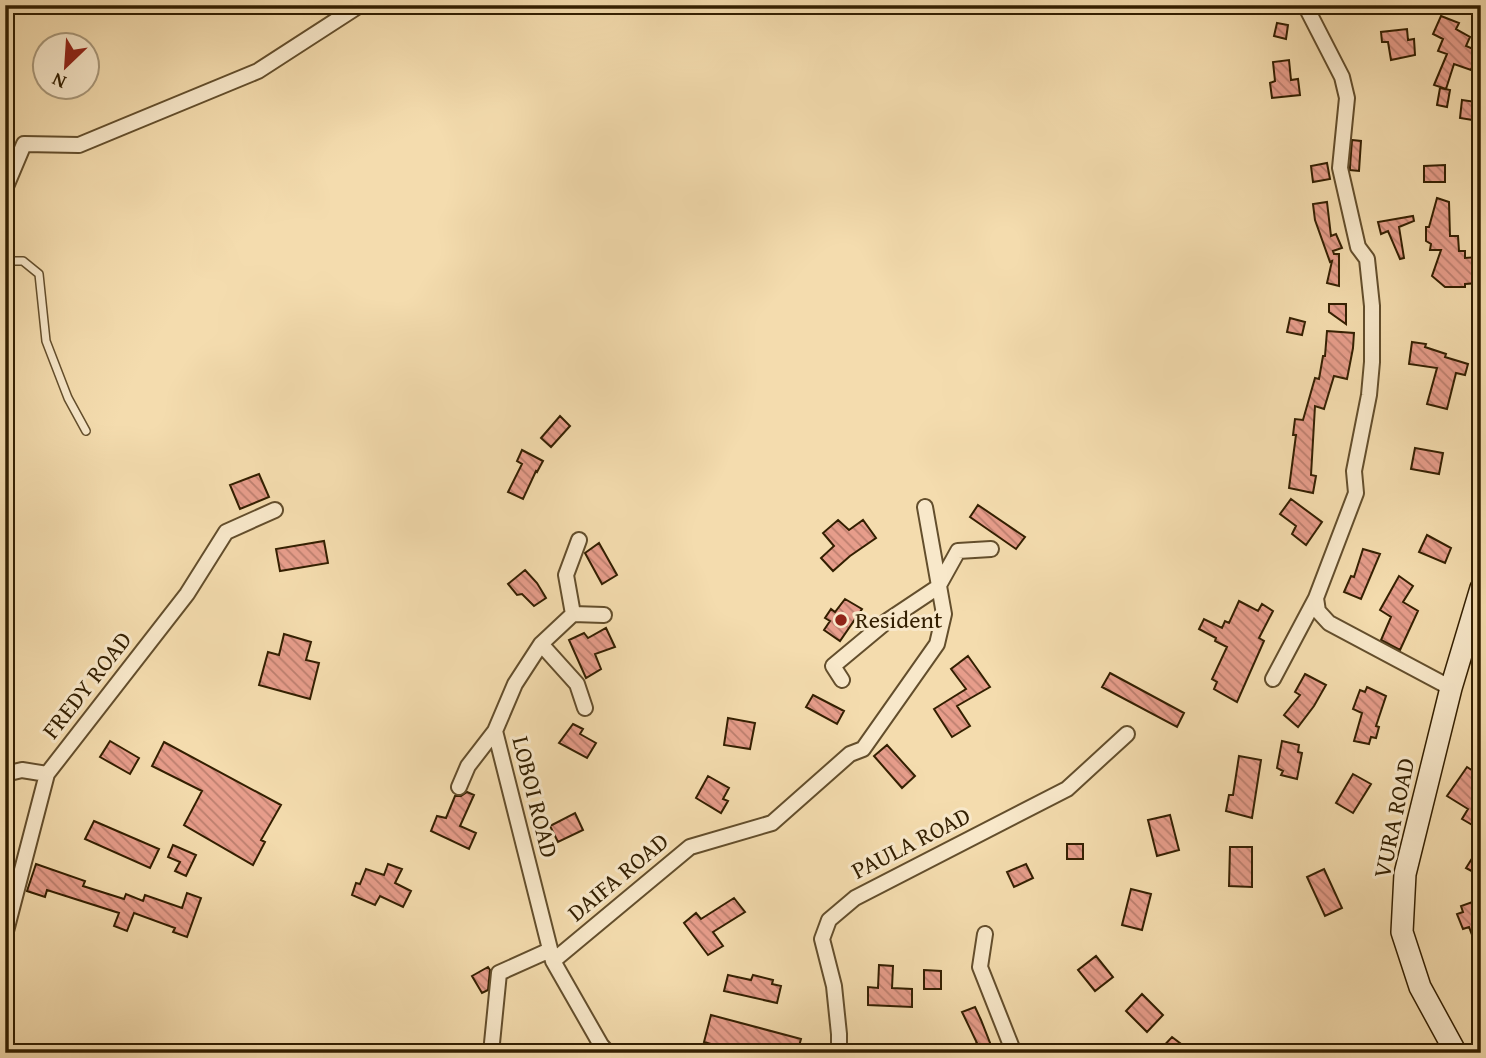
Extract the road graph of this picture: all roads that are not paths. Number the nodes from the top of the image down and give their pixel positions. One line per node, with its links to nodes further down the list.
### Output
1 (360, 5): 3 (street)
2 (1305, 5): 11 (street)
3 (5, 189)
4 (5, 261): 5 (lane)
5 (86, 431)
6 (925, 507): 10 (street, DAIFA ROAD)
7 (275, 510): 23 (street, FREDY ROAD)
8 (579, 540): 13 (street)
9 (991, 549): 10 (street)
10 (939, 587): 17 (street); 27 (street, DAIFA ROAD)
11 (1316, 598): 16 (street); 18 (street)
12 (1479, 598): 18 (street, VURA ROAD)
13 (573, 614): 14 (street); 15 (street, LOBOI ROAD)
14 (604, 615)
15 (541, 644): 19 (street); 20 (street, LOBOI ROAD)
16 (1273, 679)
17 (842, 680)
18 (1451, 688): 32 (street, VURA ROAD)
19 (585, 708)
20 (495, 731): 24 (street); 27 (street, LOBOI ROAD)
21 (1127, 734): 30 (street, PAULA ROAD)
22 (5, 774): 23 (street)
23 (47, 774): 25 (street, FREDY ROAD)
24 (459, 787)
25 (5, 934)
26 (985, 934): 31 (street)
27 (552, 955): 28 (street, DAIFA ROAD); 29 (street)
28 (491, 1053)
29 (608, 1053)
30 (839, 1053)
31 (1014, 1053)
32 (1456, 1053)

